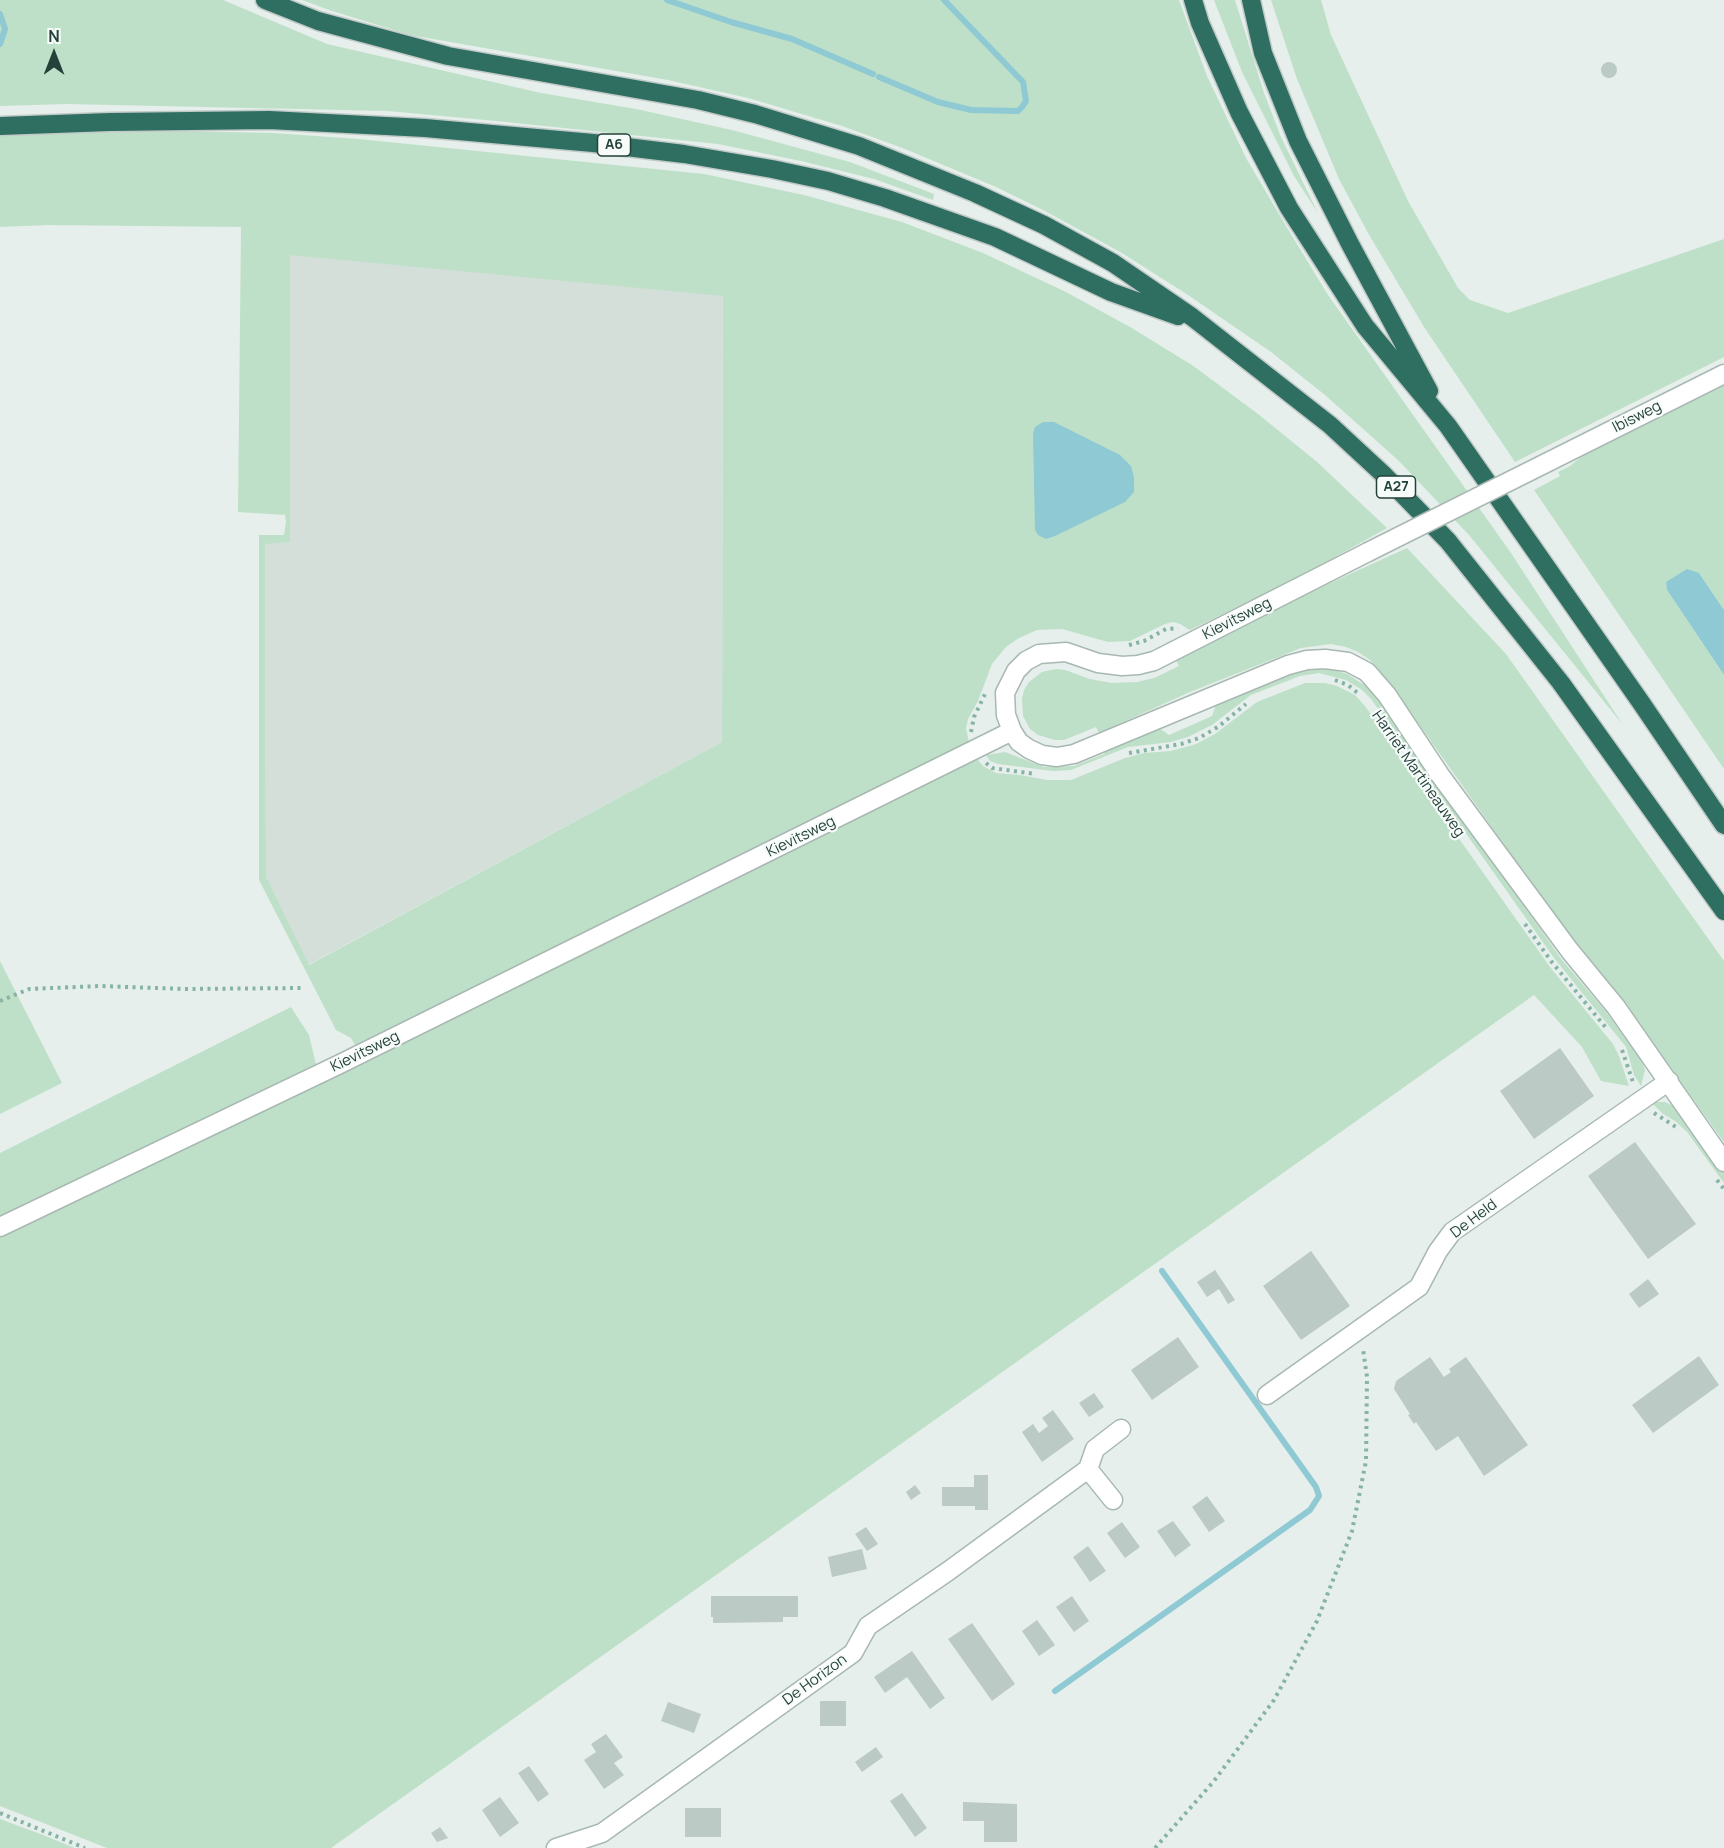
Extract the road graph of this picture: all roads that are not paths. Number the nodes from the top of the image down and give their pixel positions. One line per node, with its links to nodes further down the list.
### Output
1 (265, 0): 5 (highway)
2 (1193, 0): 7 (highway)
3 (1251, 0): 7 (highway)
4 (0, 126): 5 (highway, A6)
5 (1200, 323): 11 (highway, A27)
6 (1724, 374): 8 (street, Ibisweg)
7 (1448, 426): 10 (highway)
8 (1550, 461): 9 (street, Kievitsweg, bridge)
9 (1012, 731): 12 (street, Harriet Martineauweg); 14 (street, Kievitsweg)
10 (1724, 825)
11 (1724, 911)
12 (1669, 1081): 13 (street, Harriet Martineauweg); 15 (street, De Held)
13 (1718, 1167)
14 (0, 1227)
15 (1267, 1395)
16 (1121, 1429): 17 (street, De Horizon)
17 (1088, 1469): 18 (street); 19 (street, De Horizon)
18 (1113, 1500)
19 (556, 1848)

